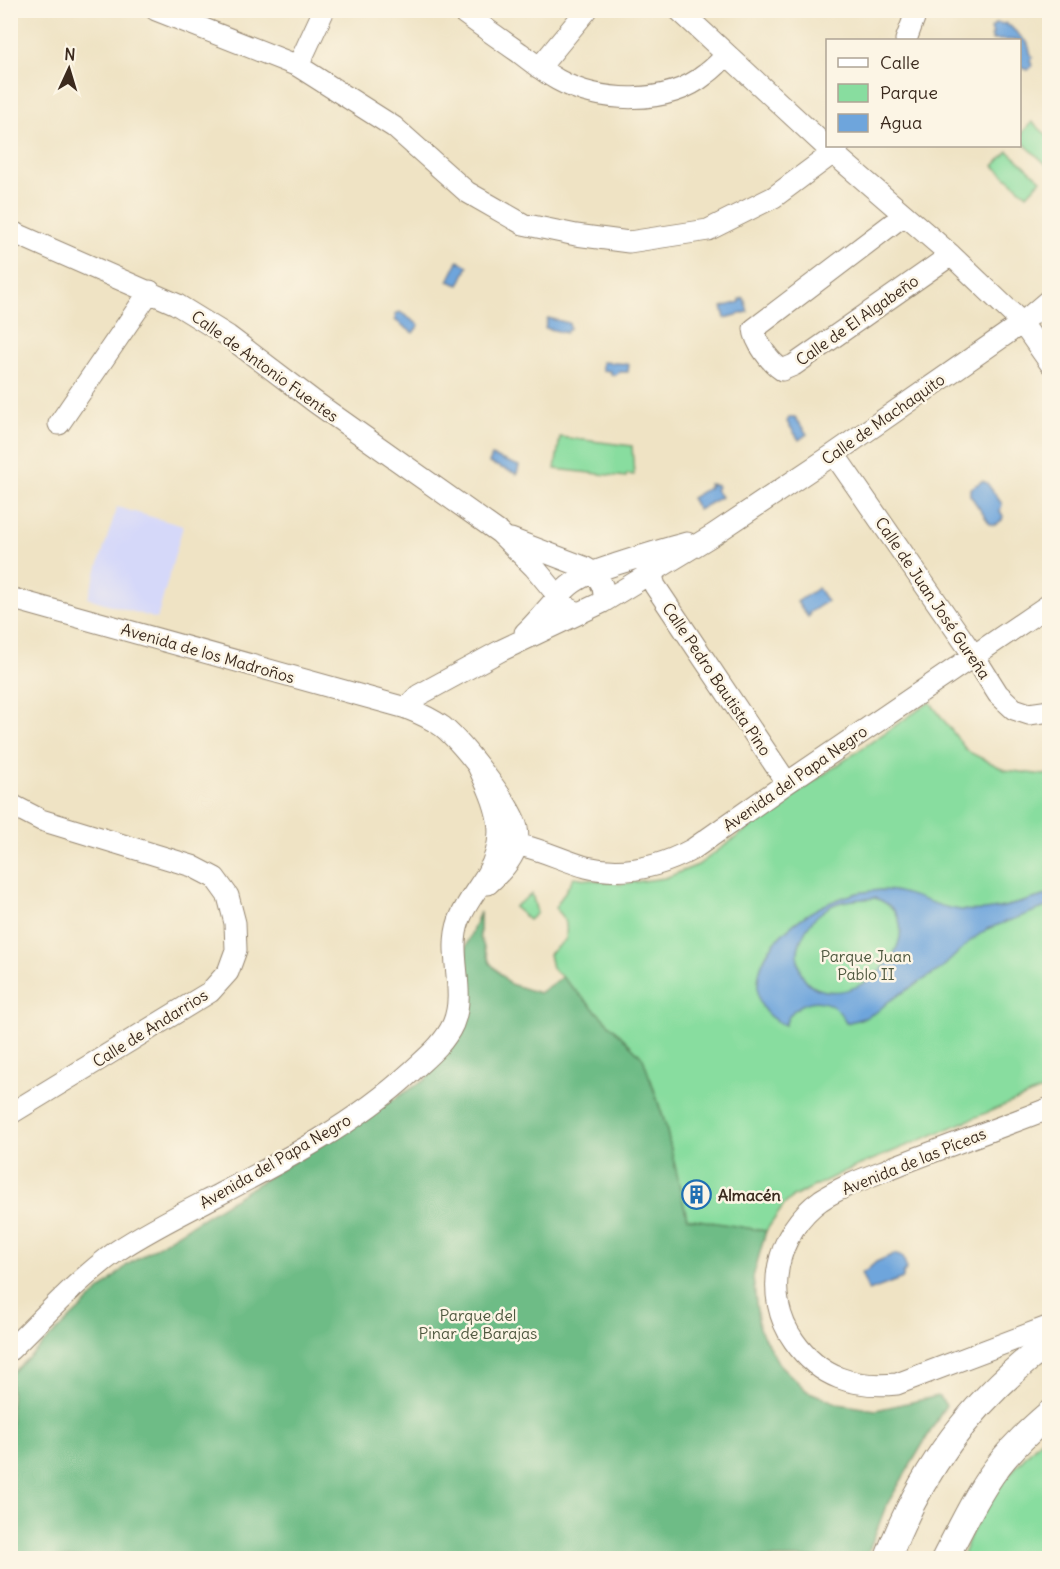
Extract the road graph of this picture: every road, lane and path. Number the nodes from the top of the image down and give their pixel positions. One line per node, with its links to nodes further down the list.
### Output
1 (156, 10): 9 (street)
2 (324, 10): 9 (street)
3 (460, 10): 10 (street)
4 (587, 10): 10 (street)
5 (679, 10): 8 (street)
6 (917, 10): 7 (street)
7 (906, 39)
8 (726, 55): 10 (street); 11 (street)
9 (297, 66): 12 (street)
10 (540, 68)
11 (826, 140)
12 (836, 149): 13 (street)
13 (904, 215): 15 (street); 15 (street, Calle de El Algabeño)
14 (10, 231): 16 (street, Calle de Antonio Fuentes)
15 (951, 255): 18 (street)
16 (150, 291): 20 (street); 22 (street, Calle de Antonio Fuentes)
17 (1050, 299): 18 (street, Calle de Machaquito)
18 (1022, 323): 19 (street); 21 (street, Calle de Machaquito)
19 (1050, 363)
20 (59, 424)
21 (834, 454): 23 (street, Calle de Machaquito); 32 (street, Calle de Juan José Gureña)
22 (500, 533): 24 (street, Calle de Antonio Fuentes); 26 (street, Calle de Antonio Fuentes)
23 (713, 535): 24 (street, Calle de Machaquito); 25 (street, Calle de Machaquito)
24 (593, 572): 26 (street, Calle de Machaquito); 28 (street)
25 (651, 573): 28 (street, Calle de Machaquito); 36 (street, Calle Pedro Bautista Pino)
26 (558, 596): 30 (street, Calle de Antonio Fuentes); 31 (street, Calle de Machaquito)
27 (10, 598): 33 (street, Avenida de los Madroños)
28 (603, 602): 30 (street, Calle de Machaquito)
29 (1050, 604): 32 (street, Avenida del Papa Negro)
30 (578, 613): 31 (street, Calle de Machaquito)
31 (502, 650): 33 (street, Calle de Machaquito)
32 (974, 656): 34 (street, Calle de Juan José Gureña); 36 (street, Avenida del Papa Negro)
33 (406, 708): 35 (street, Avenida del Papa Negro)
34 (1050, 711)
35 (478, 766): 38 (street, Avenida del Papa Negro); 39 (street, Avenida del Papa Negro)
36 (787, 783): 38 (street, Avenida del Papa Negro)
37 (10, 804): 42 (street, Calle de Andarrios)
38 (517, 845): 39 (street); 40 (street, Avenida del Papa Negro)
39 (496, 853): 40 (street, Avenida del Papa Negro)
40 (474, 894): 44 (street, Avenida del Papa Negro)
41 (1050, 1108): 43 (street, Avenida de las Píceas)
42 (10, 1114)
43 (1048, 1340): 46 (main road)
44 (10, 1350)
45 (1050, 1413): 47 (main road)
46 (888, 1558)
47 (945, 1558)

